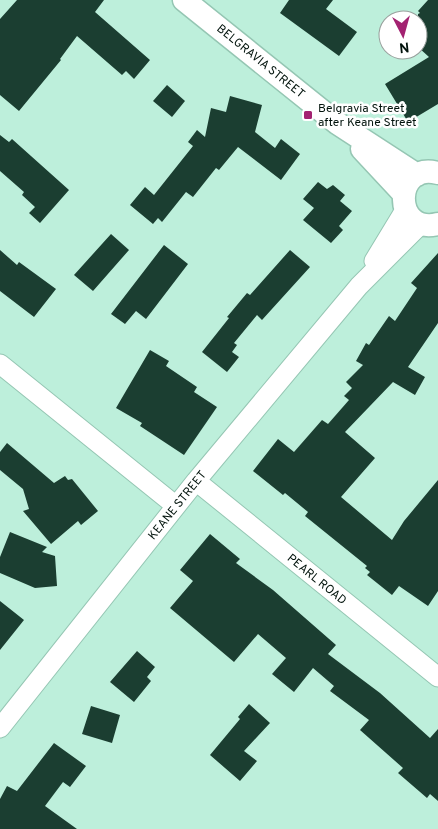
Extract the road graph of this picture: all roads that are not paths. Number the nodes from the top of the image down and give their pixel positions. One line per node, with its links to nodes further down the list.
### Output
1 (184, 0): 2 (street, BELGRAVIA STREET)
2 (337, 123): 3 (street, BELGRAVIA STREET); 4 (street, BELGRAVIA STREET)
3 (432, 172): 4 (street)
4 (417, 213): 6 (street, KEANE STREET)
5 (0, 364): 7 (street)
6 (196, 481): 7 (street, KEANE STREET); 8 (street, PEARL ROAD)
7 (176, 506): 9 (street, KEANE STREET)
8 (438, 677)
9 (0, 728)

